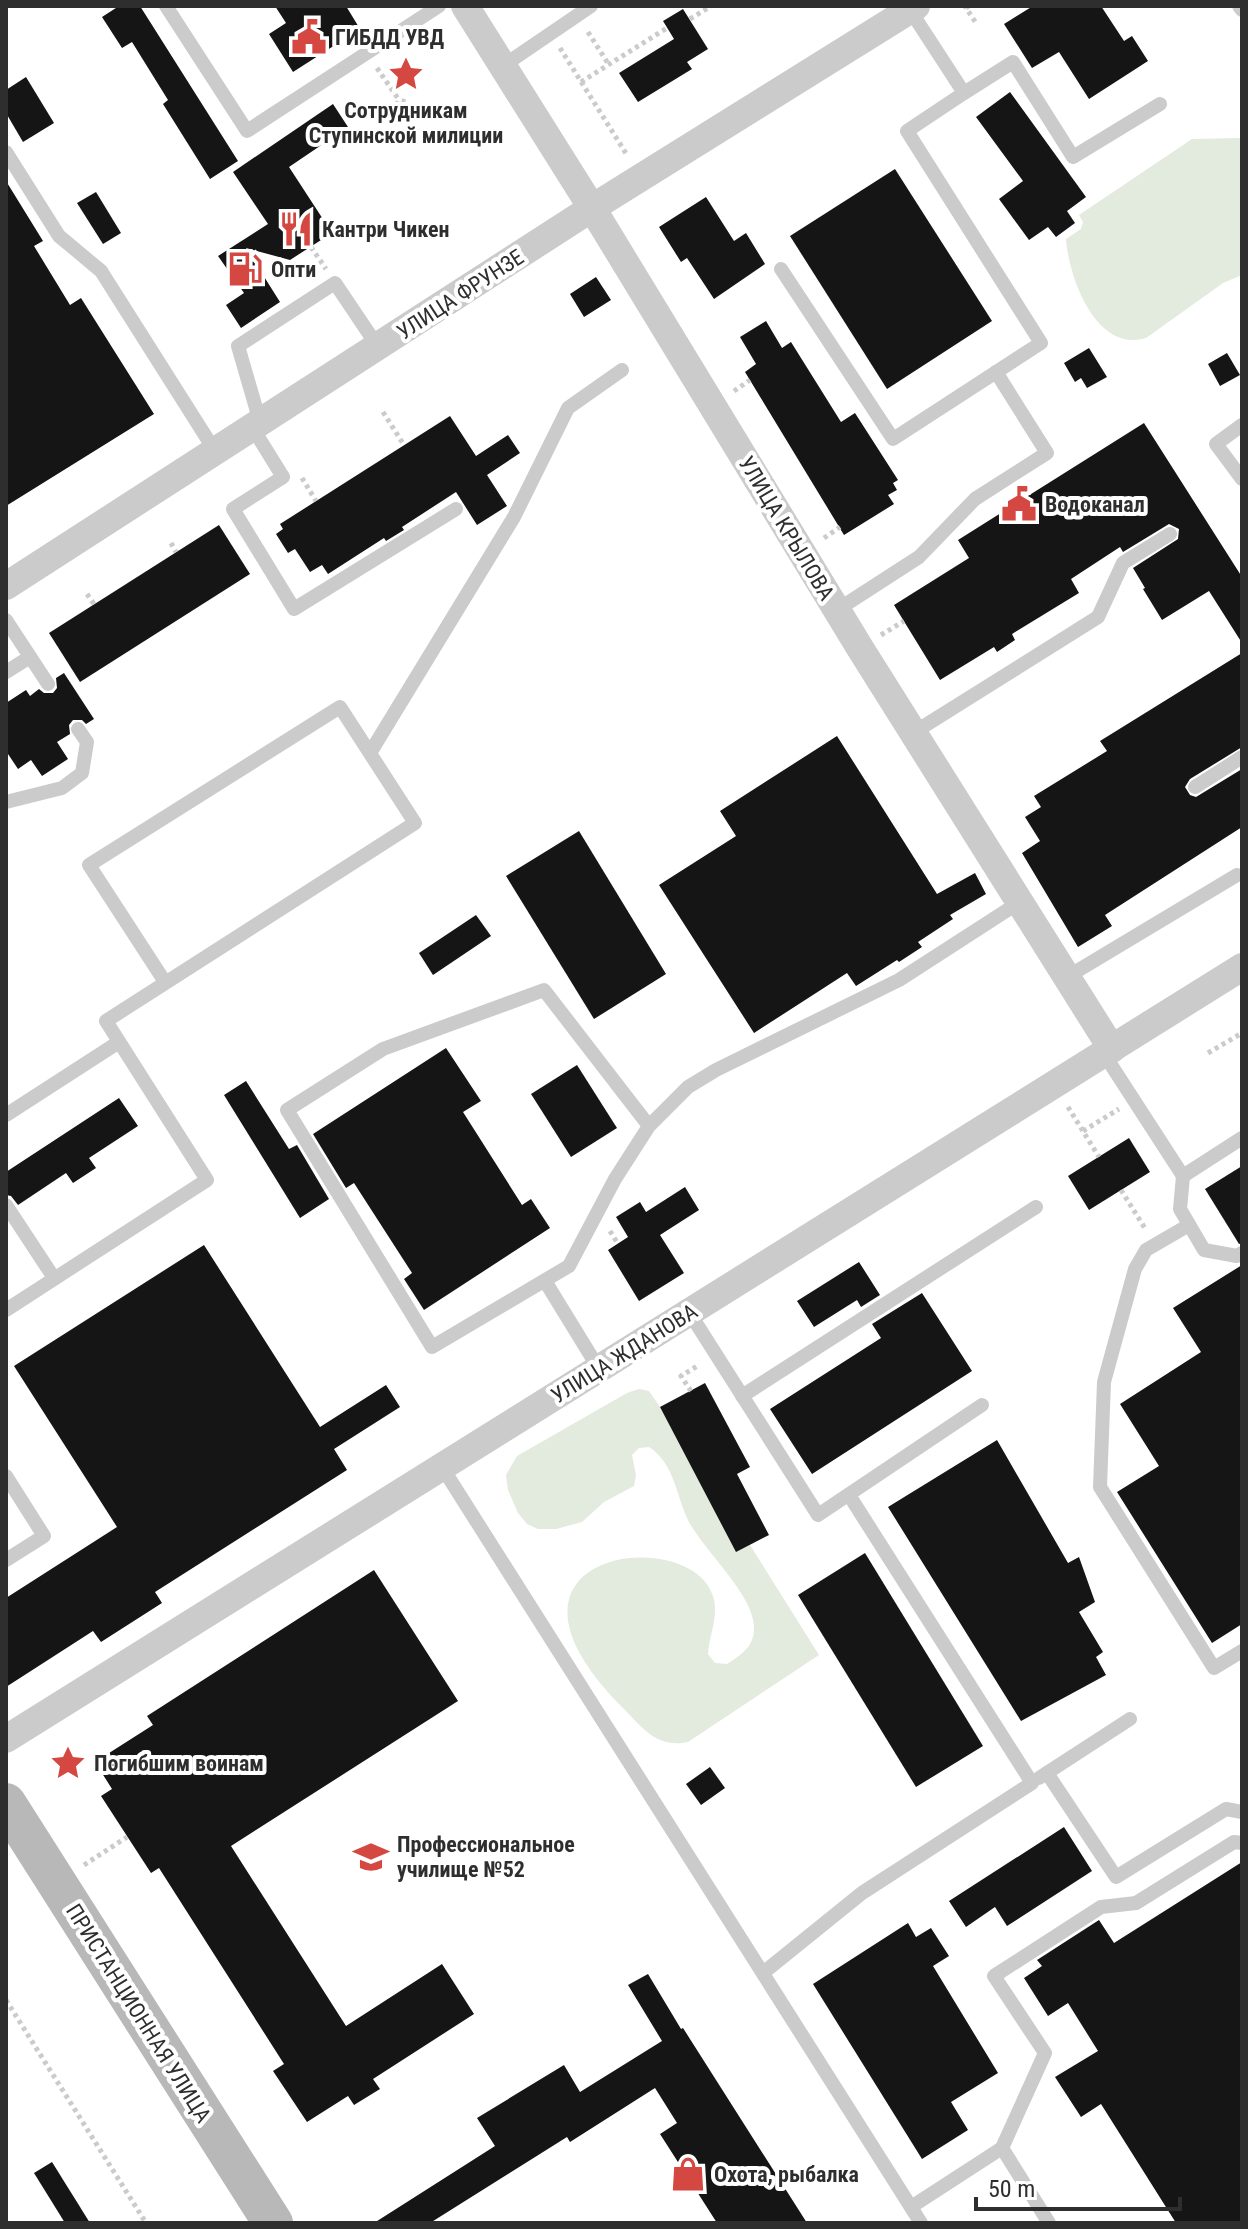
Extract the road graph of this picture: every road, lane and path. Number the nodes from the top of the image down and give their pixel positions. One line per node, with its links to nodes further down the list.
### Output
1 (166, 6): 13 (lane)
2 (439, 6): 13 (lane)
3 (465, 6): 15 (street, УЛИЦА КРЫЛОВА)
4 (591, 6): 8 (lane)
5 (711, 6): 9 (path)
6 (969, 6): 10 (path)
7 (913, 8): 17 (lane); 23 (street, УЛИЦА ФРУНЗЕ)
8 (577, 16): 12 (lane); 14 (path)
9 (690, 19)
10 (976, 23)
11 (667, 28): 14 (path)
12 (551, 34): 15 (lane); 16 (path)
13 (367, 53): 18 (path)
14 (609, 65): 16 (path)
15 (503, 66): 24 (street, УЛИЦА КРЫЛОВА)
16 (581, 82): 23 (path)
17 (964, 93): 20 (lane); 28 (lane)
18 (399, 100): 19 (path); 21 (path)
19 (409, 103)
20 (1160, 104)
21 (393, 112)
22 (6, 152): 33 (lane)
23 (642, 177): 24 (street, УЛИЦА ФРУНЗЕ)
24 (592, 208): 26 (street, УЛИЦА ФРУНЗЕ); 44 (street, УЛИЦА КРЫЛОВА)
25 (781, 269): 28 (lane)
26 (378, 347): 30 (street, УЛИЦА ФРУНЗЕ); 30 (lane)
27 (622, 370): 51 (lane)
28 (996, 372): 44 (lane)
29 (383, 412): 32 (path)
30 (256, 425): 33 (street, УЛИЦА ФРУНЗЕ); 37 (lane)
31 (1242, 425): 35 (lane)
32 (404, 445)
33 (215, 451): 41 (street, УЛИЦА ФРУНЗЕ)
34 (296, 468): 36 (path)
35 (1242, 479)
36 (316, 501)
37 (456, 509)
38 (1170, 534): 50 (lane)
39 (171, 543): 40 (path)
40 (176, 552)
41 (6, 586)
42 (87, 594): 43 (path)
43 (94, 604)
44 (837, 610): 50 (street, УЛИЦА КРЫЛОВА)
45 (6, 620): 46 (lane)
46 (30, 657): 47 (lane); 48 (lane)
47 (6, 672)
48 (48, 684)
49 (78, 729): 54 (lane)
50 (913, 733): 56 (street, УЛИЦА КРЫЛОВА)
51 (370, 753): 59 (lane); 59 (lane)
52 (1242, 757): 53 (lane)
53 (1195, 787)
54 (6, 802)
55 (1237, 875): 58 (lane)
56 (1020, 902): 58 (street, УЛИЦА КРЫЛОВА); 67 (lane)
57 (1242, 967): 62 (street, УЛИЦА ЖДАНОВА)
58 (1067, 977): 62 (street, УЛИЦА КРЫЛОВА)
59 (165, 982): 61 (lane)
60 (1242, 1033): 63 (path)
61 (119, 1042): 66 (lane); 78 (lane)
62 (1108, 1052): 64 (street, УЛИЦА ЖДАНОВА); 65 (lane)
63 (1208, 1053)
64 (1054, 1085): 68 (path); 81 (street, УЛИЦА ЖДАНОВА)
65 (1133, 1100): 68 (path); 71 (lane)
66 (6, 1115)
67 (649, 1126): 79 (lane); 79 (lane)
68 (1083, 1131): 70 (path)
69 (1242, 1138): 71 (lane)
70 (1099, 1157)
71 (1183, 1176): 75 (lane)
72 (1121, 1190): 76 (path)
73 (6, 1205): 78 (lane)
74 (1036, 1207): 85 (lane)
75 (1189, 1225): 76 (lane); 77 (lane)
76 (1155, 1245): 91 (lane)
77 (1242, 1253)
78 (54, 1278): 80 (lane)
79 (545, 1281): 83 (lane)
80 (6, 1310)
81 (689, 1312): 82 (lane); 83 (street, УЛИЦА ЖДАНОВА)
82 (716, 1354): 84 (path); 85 (lane)
83 (599, 1369): 87 (street, УЛИЦА ЖДАНОВА)
84 (691, 1391)
85 (742, 1396): 89 (lane)
86 (982, 1405): 89 (lane)
87 (442, 1467): 93 (street, УЛИЦА ЖДАНОВА); 101 (lane)
88 (6, 1476): 90 (lane)
89 (849, 1495): 95 (lane)
90 (6, 1560)
91 (1242, 1651)
92 (1130, 1719): 94 (lane)
93 (6, 1739)
94 (1047, 1773): 95 (lane); 97 (lane)
95 (1032, 1783): 101 (lane)
96 (6, 1803): 106 (main road, ПРИСТАНЦИОННАЯ УЛИЦА)
97 (1242, 1812)
98 (127, 1837): 100 (path)
99 (1242, 1843): 103 (lane)
100 (83, 1865)
101 (763, 1973): 104 (lane)
102 (6, 2000): 105 (path)
103 (1002, 2148): 104 (lane); 108 (lane)
104 (911, 2207): 107 (lane)
105 (146, 2223)
106 (273, 2223)
107 (921, 2223)
108 (1049, 2223)

